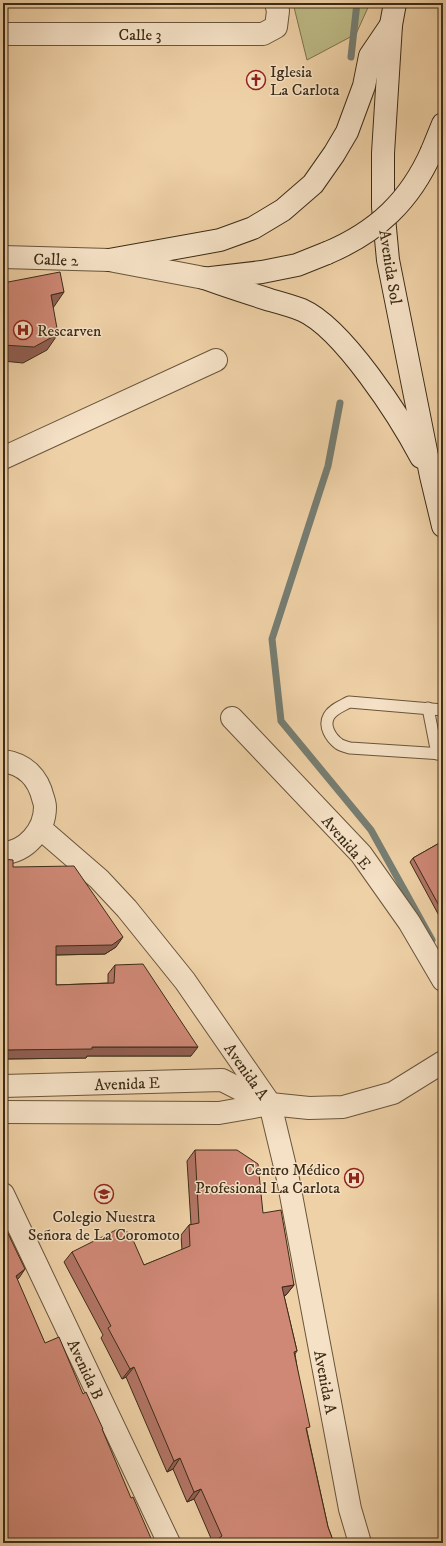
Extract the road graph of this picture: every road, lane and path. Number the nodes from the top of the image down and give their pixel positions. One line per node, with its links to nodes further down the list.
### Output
1 (276, 3): 4 (street, Calle 3)
2 (395, 3): 3 (street, Avenida Sol)
3 (391, 25): 7 (street); 11 (street, Avenida Sol)
4 (3, 34)
5 (443, 124): 8 (street, bridge)
6 (3, 257): 7 (street, Calle 2)
7 (109, 260): 8 (street)
8 (204, 278): 11 (street)
9 (216, 360): 10 (street)
10 (3, 458)
11 (431, 476): 12 (street, Avenida Sol)
12 (443, 526)
13 (428, 708): 14 (lane); 16 (lane); 16 (lane)
14 (443, 710)
15 (232, 718): 20 (street, Avenida E)
16 (440, 754)
17 (3, 761): 18 (street)
18 (40, 828): 19 (street); 23 (street, Avenida A)
19 (3, 853)
20 (443, 980)
21 (443, 1062): 23 (street, Avenida E)
22 (3, 1086): 23 (street, Avenida E)
23 (270, 1104): 24 (street, Avenida E); 27 (street, Avenida A)
24 (3, 1112)
25 (3, 1194): 26 (street, Avenida B)
26 (169, 1543)
27 (360, 1543)

